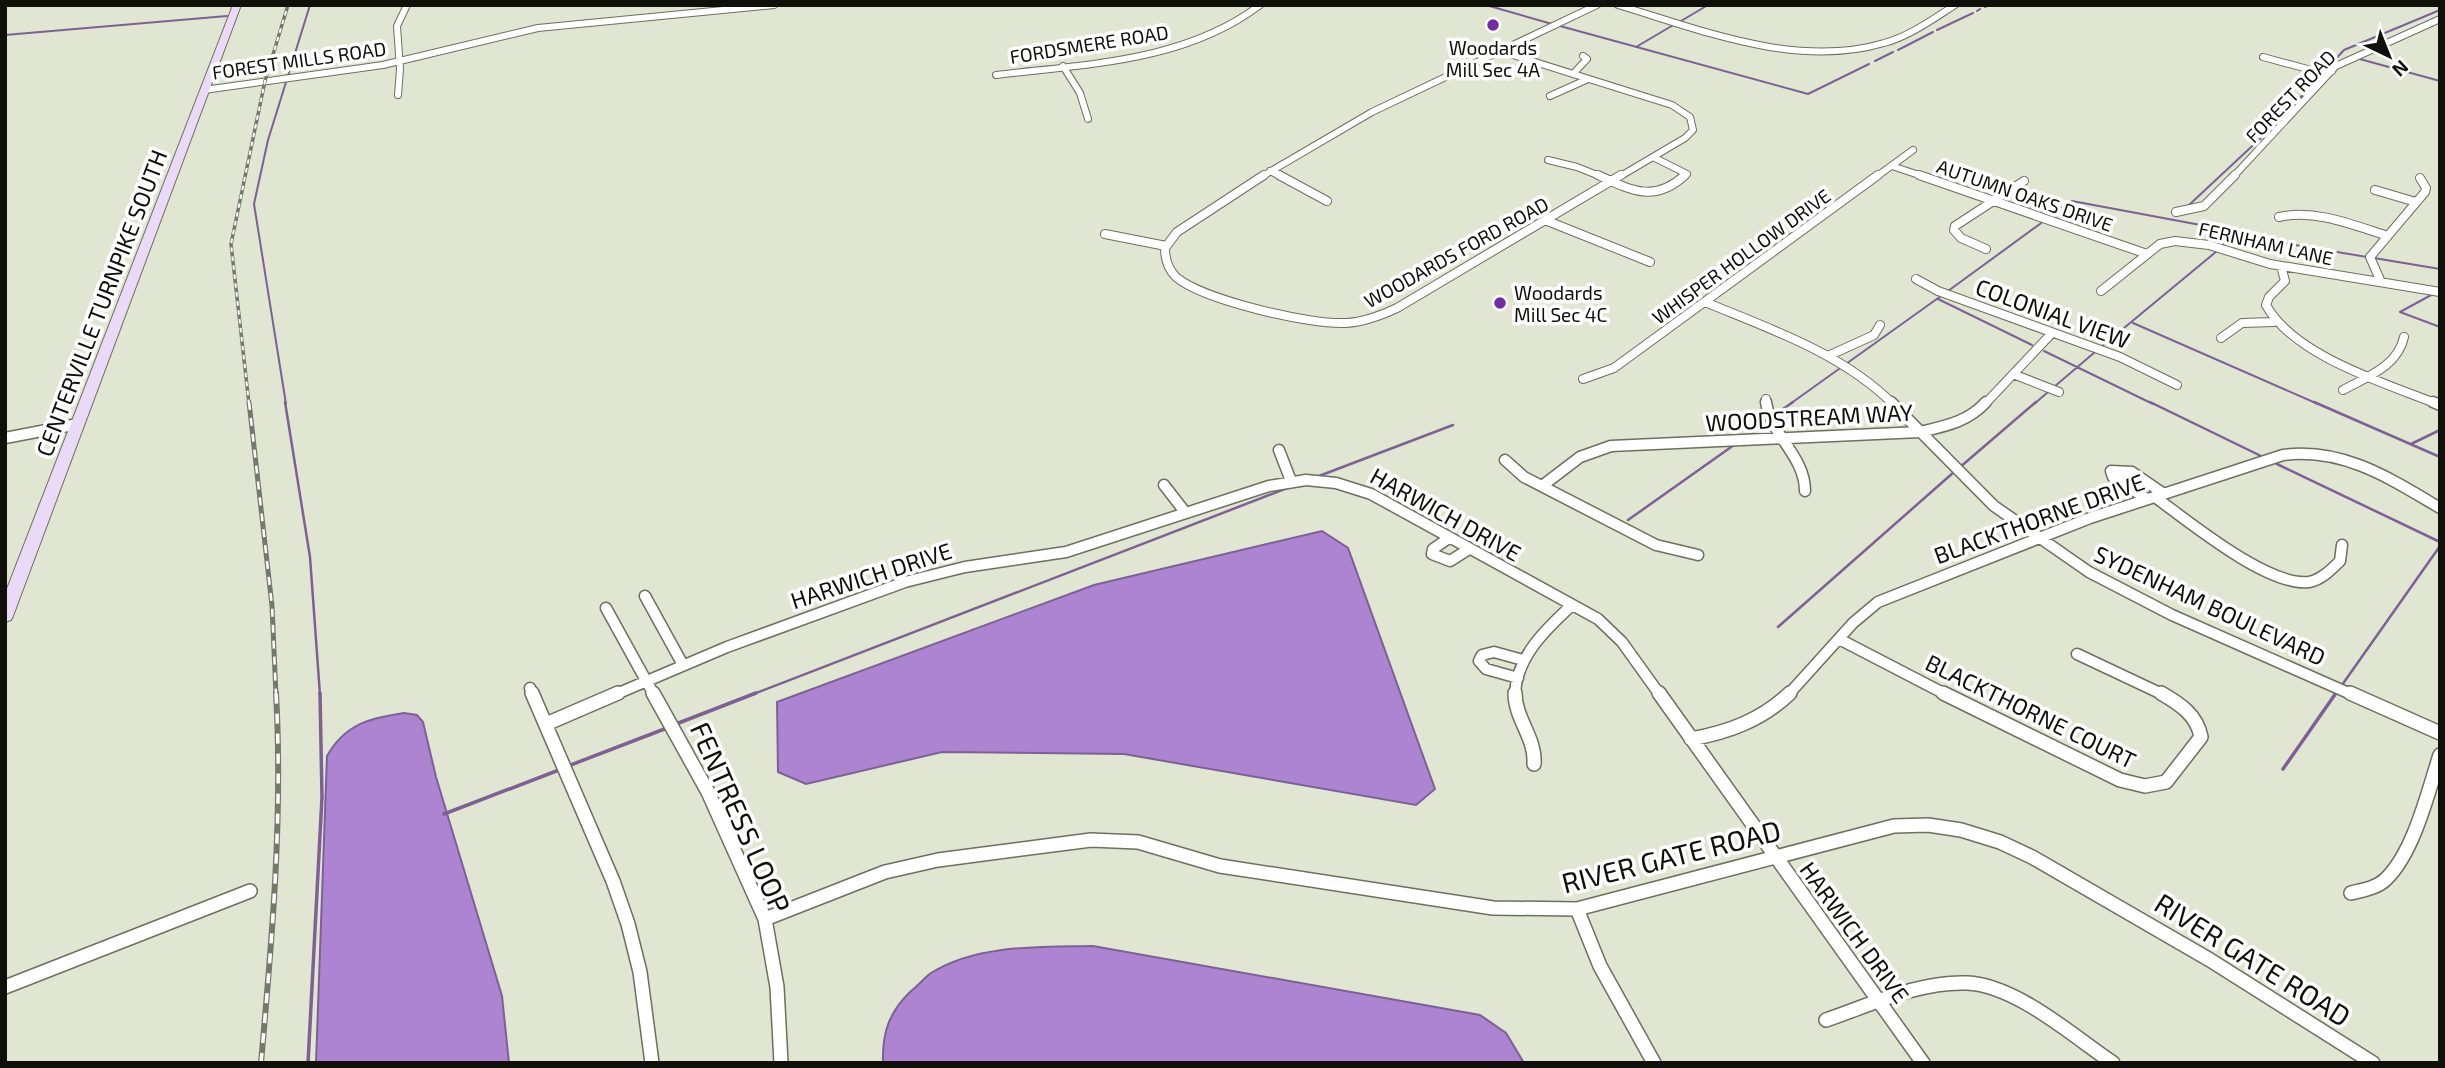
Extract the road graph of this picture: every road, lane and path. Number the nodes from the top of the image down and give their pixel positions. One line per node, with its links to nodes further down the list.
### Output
1 (237, 5): 18 (main road, CENTERVILLE TURNPIKE SOUTH)
2 (407, 5): 12 (street)
3 (774, 5): 12 (street, FOREST MILLS ROAD)
4 (1260, 5): 13 (street, FORDSMERE ROAD)
5 (1598, 5): 9 (street)
6 (1618, 5): 7 (street)
7 (1955, 5)
8 (2440, 19): 14 (street, FOREST ROAD)
9 (1500, 51): 15 (street, WOODARDS FORD ROAD); 26 (street)
10 (1583, 55): 15 (street)
11 (2263, 57): 14 (street)
12 (398, 61): 18 (street, FOREST MILLS ROAD); 19 (street)
13 (1063, 66): 16 (street, FORDSMERE ROAD); 21 (street)
14 (2332, 71): 34 (street, FOREST ROAD)
15 (1573, 74): 17 (street, WOODARDS FORD ROAD)
16 (996, 75)
17 (1588, 79): 20 (street); 23 (street, WOODARDS FORD ROAD)
18 (205, 87): 63 (main road, CENTERVILLE TURNPIKE SOUTH)
19 (398, 95)
20 (1550, 96)
21 (1088, 119)
22 (1913, 150): 25 (street, WHISPER HOLLOW DRIVE)
23 (1653, 156): 29 (street, WOODARDS FORD ROAD); 29 (street)
24 (1548, 160): 29 (street)
25 (1892, 166): 31 (street, AUTUMN OAKS DRIVE); 48 (street, WHISPER HOLLOW DRIVE)
26 (1270, 171): 32 (street); 39 (street)
27 (2420, 178): 33 (street)
28 (2024, 181): 31 (street)
29 (1610, 182): 36 (street, WOODARDS FORD ROAD)
30 (2375, 190): 33 (street)
31 (1994, 200): 40 (street); 41 (street, AUTUMN OAKS DRIVE)
32 (1327, 201)
33 (2416, 202): 38 (street)
34 (2176, 212)
35 (2279, 217): 38 (street)
36 (1545, 220): 39 (street, WOODARDS FORD ROAD); 42 (street)
37 (1105, 234): 39 (street)
38 (2388, 236): 45 (street)
39 (1166, 246)
40 (1986, 249)
41 (2147, 254): 43 (street, FERNHAM LANE); 46 (street, FERNHAM LANE)
42 (1650, 262)
43 (2281, 266): 45 (street, FERNHAM LANE); 49 (street)
44 (1916, 279): 51 (street, COLONIAL VIEW)
45 (2381, 282): 47 (street, FERNHAM LANE)
46 (2101, 291)
47 (2440, 292)
48 (1705, 302): 54 (street, SYDENHAM BOULEVARD); 57 (street, WHISPER HOLLOW DRIVE)
49 (2274, 322): 53 (street); 56 (street)
50 (1880, 325): 54 (street)
51 (2052, 333): 55 (street, WOODSTREAM WAY); 58 (street, COLONIAL VIEW)
52 (2404, 337): 56 (street)
53 (2221, 338)
54 (1828, 356): 64 (street, SYDENHAM BOULEVARD)
55 (2013, 374): 60 (street); 64 (street, WOODSTREAM WAY)
56 (2369, 374): 59 (street); 62 (street)
57 (1583, 379)
58 (2177, 385)
59 (2343, 390)
60 (2059, 392)
61 (1766, 399): 65 (street)
62 (2440, 405)
63 (78, 424): 66 (street); 84 (main road, CENTERVILLE TURNPIKE SOUTH)
64 (1920, 432): 65 (street, WOODSTREAM WAY); 77 (street, SYDENHAM BOULEVARD)
65 (1781, 437): 71 (street, WOODSTREAM WAY); 72 (street)
66 (5, 438)
67 (1279, 450): 69 (street)
68 (1505, 460): 71 (street)
69 (1291, 481): 75 (street, HARWICH DRIVE); 76 (street, HARWICH DRIVE)
70 (1164, 485): 75 (street)
71 (1542, 486): 80 (street)
72 (1805, 491)
73 (2155, 497): 74 (street, BLACKTHORNE DRIVE); 77 (street, BLACKTHORNE DRIVE); 78 (street)
74 (2440, 508)
75 (1185, 512): 88 (street, HARWICH DRIVE)
76 (1449, 538): 79 (street, HARWICH DRIVE); 79 (street)
77 (2036, 538): 85 (street, BLACKTHORNE DRIVE); 93 (street, SYDENHAM BOULEVARD)
78 (2343, 545)
79 (1469, 549): 82 (street, HARWICH DRIVE)
80 (1698, 555)
81 (645, 596): 88 (street)
82 (1572, 605): 87 (street); 94 (street, HARWICH DRIVE)
83 (606, 608): 90 (street, FENTRESS LOOP)
84 (5, 617)
85 (1839, 639): 86 (street, BLACKTHORNE COURT); 94 (street, BLACKTHORNE DRIVE)
86 (2077, 654)
87 (1523, 660): 89 (street); 89 (street)
88 (683, 666): 90 (street, HARWICH DRIVE)
89 (1518, 678): 96 (street)
90 (647, 681): 92 (street, HARWICH DRIVE); 101 (street, FENTRESS LOOP)
91 (530, 688): 92 (street)
92 (546, 724): 105 (street)
93 (2440, 733)
94 (1690, 739): 97 (street, HARWICH DRIVE)
95 (2440, 755): 99 (street)
96 (1534, 764)
97 (1775, 856): 100 (street, RIVER GATE ROAD); 103 (street, HARWICH DRIVE); 110 (street, RIVER GATE ROAD)
98 (250, 891): 102 (street)
99 (2351, 893)
100 (1577, 909): 101 (street, RIVER GATE ROAD); 107 (street)
101 (765, 919): 106 (street, FENTRESS LOOP)
102 (5, 987)
103 (1880, 1002): 104 (street); 108 (street, HARWICH DRIVE); 109 (street)
104 (1825, 1020)
105 (652, 1063)
106 (781, 1063)
107 (1654, 1063)
108 (1923, 1063)
109 (2113, 1063)
110 (2373, 1063)

